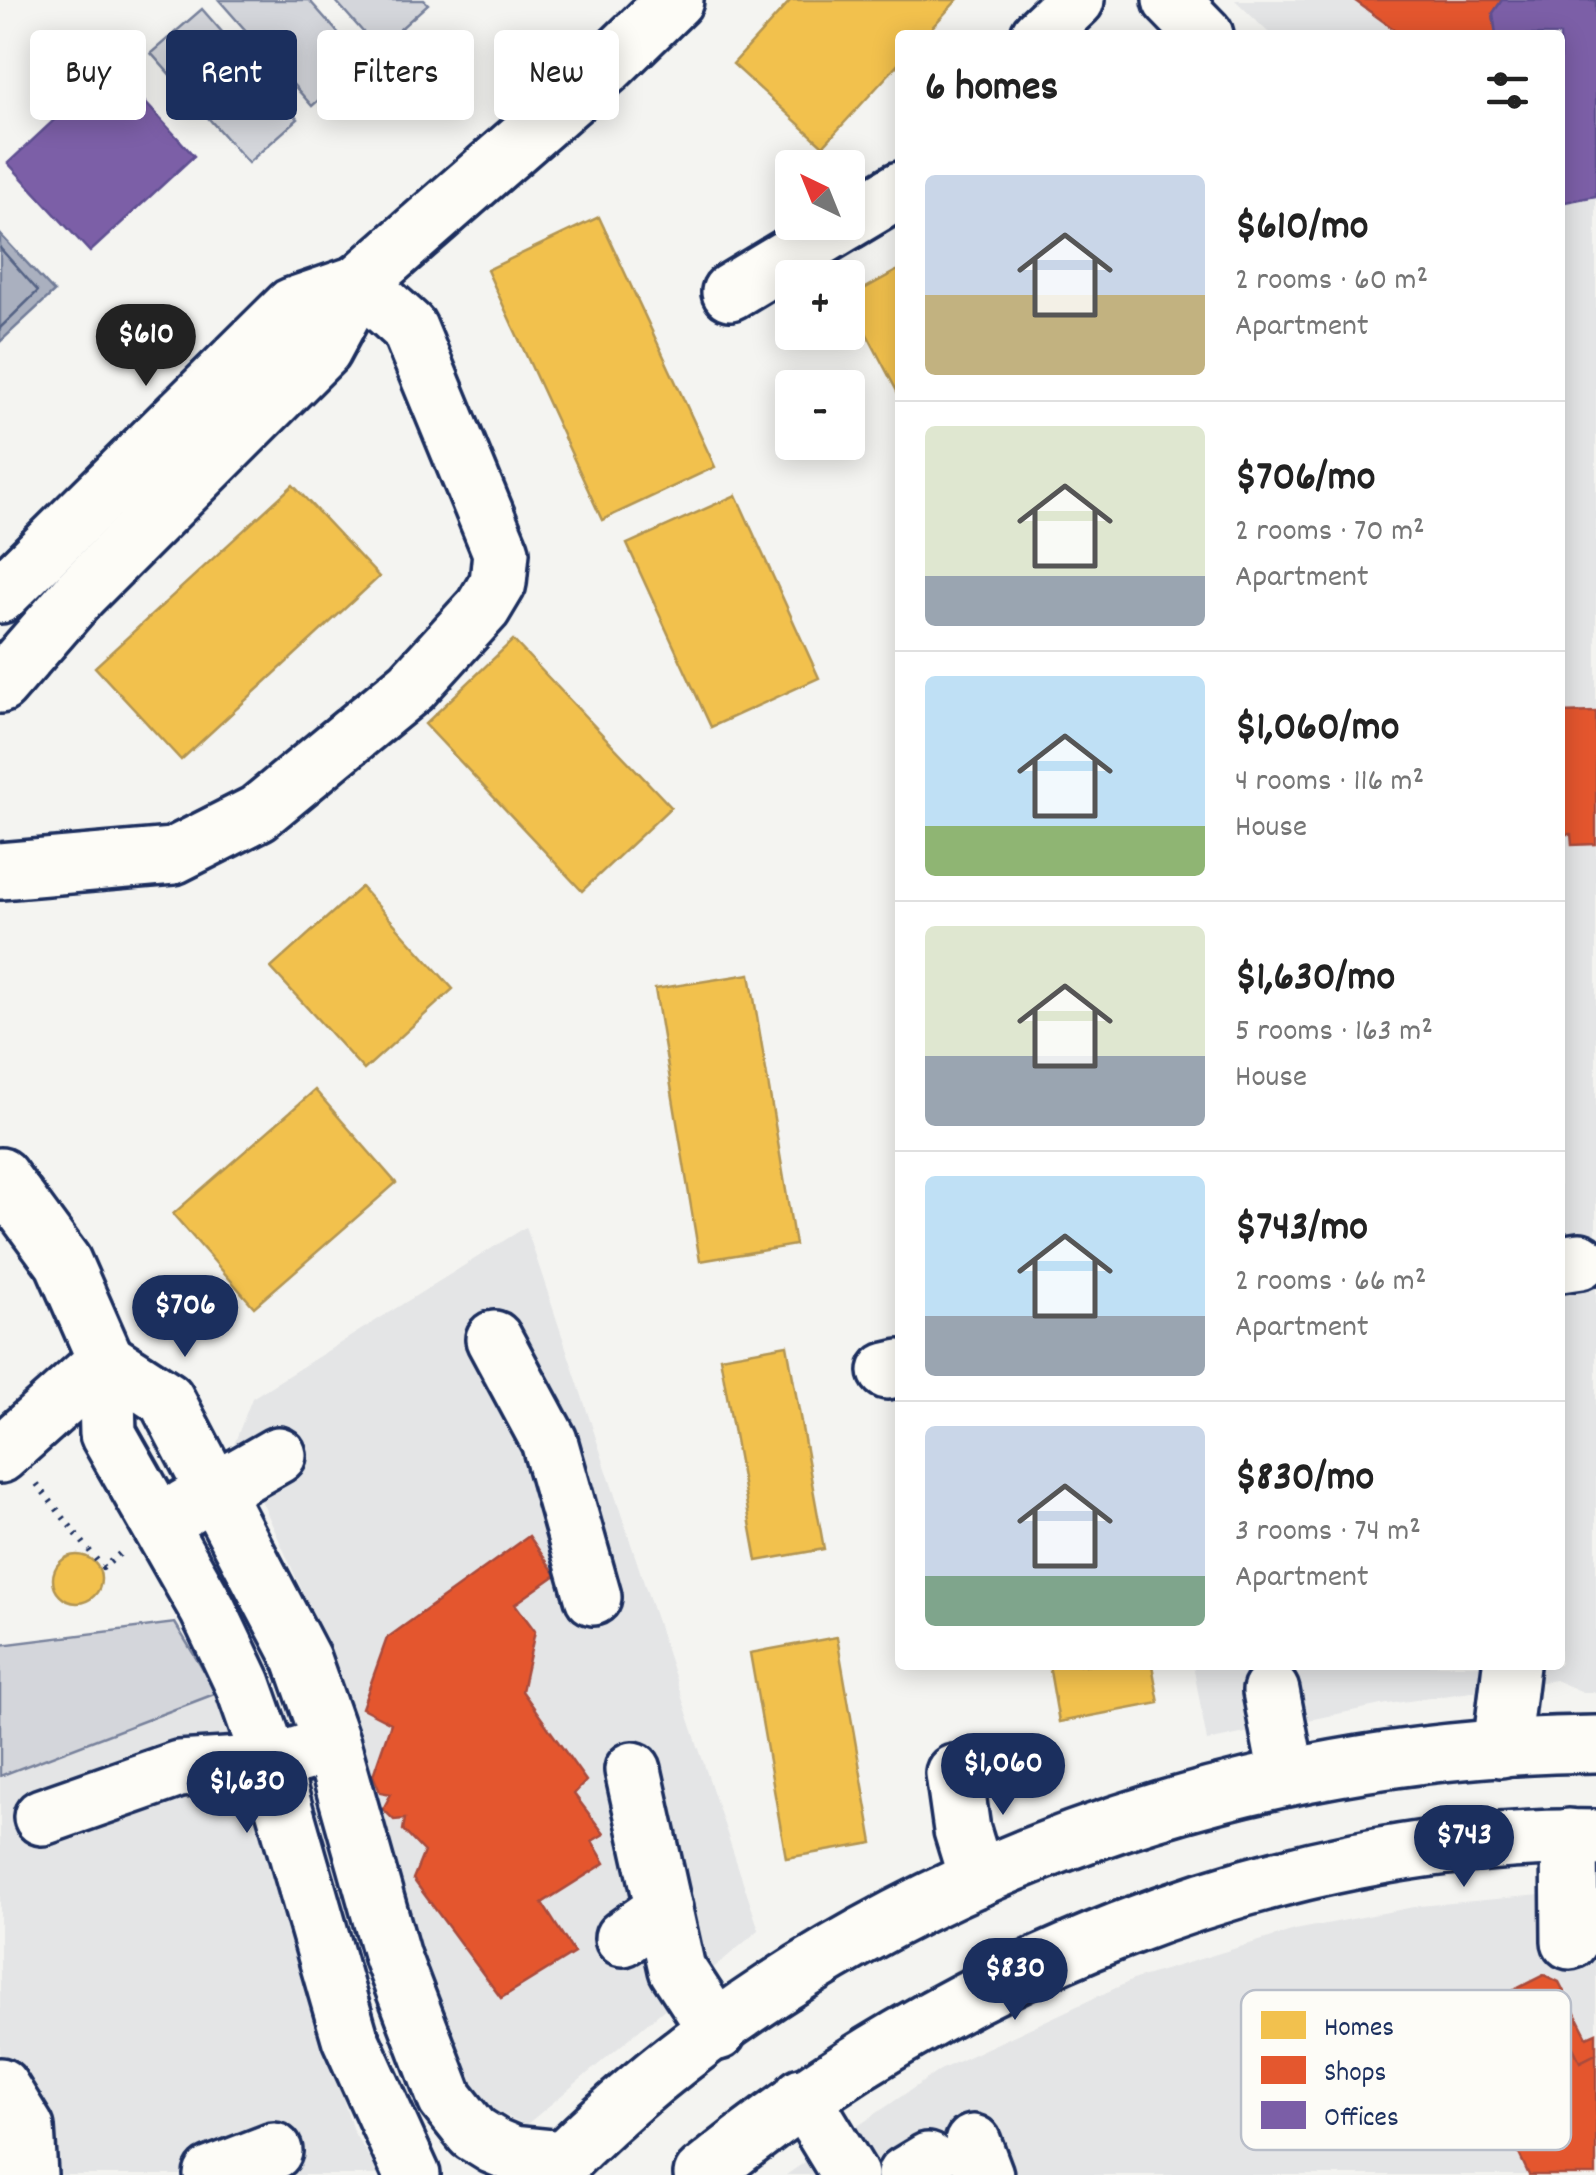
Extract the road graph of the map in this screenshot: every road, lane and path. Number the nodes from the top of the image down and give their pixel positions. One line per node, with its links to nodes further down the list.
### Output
1 (675, 0): 9 (street)
2 (1076, 0): 4 (street)
3 (1171, 0): 5 (street)
4 (1044, 30)
5 (1200, 30)
6 (895, 193): 7 (street)
7 (865, 211)
8 (817, 240): 10 (street)
9 (359, 283): 11 (street); 12 (street); 13 (street)
10 (730, 292)
11 (0, 595)
12 (0, 685)
13 (0, 872)
14 (0, 1176): 16 (street)
15 (494, 1339): 23 (street)
16 (106, 1360): 17 (street); 19 (street); 21 (street)
17 (0, 1455)
18 (278, 1455): 19 (street)
19 (216, 1492): 21 (street); 26 (street)
20 (51, 1502): 22 (path)
21 (159, 1521): 29 (street)
22 (77, 1535)
23 (593, 1597)
24 (1510, 1670): 28 (street)
25 (1271, 1691): 32 (street)
26 (332, 1744): 29 (street); 41 (street)
27 (1596, 1744): 28 (street)
28 (1501, 1749): 32 (street)
29 (271, 1763): 33 (street); 44 (street)
30 (633, 1770): 37 (street)
31 (954, 1772): 35 (street)
32 (1287, 1775): 35 (street)
33 (42, 1818)
34 (1582, 1837): 36 (street); 39 (street)
35 (976, 1878): 37 (street)
36 (1570, 1942)
37 (718, 2032): 41 (street)
38 (0, 2086): 42 (street)
39 (802, 2096): 45 (street); 46 (street)
40 (274, 2151): 43 (street)
41 (556, 2167)
42 (29, 2175)
43 (212, 2175)
44 (412, 2175)
45 (702, 2175)
46 (850, 2175)

